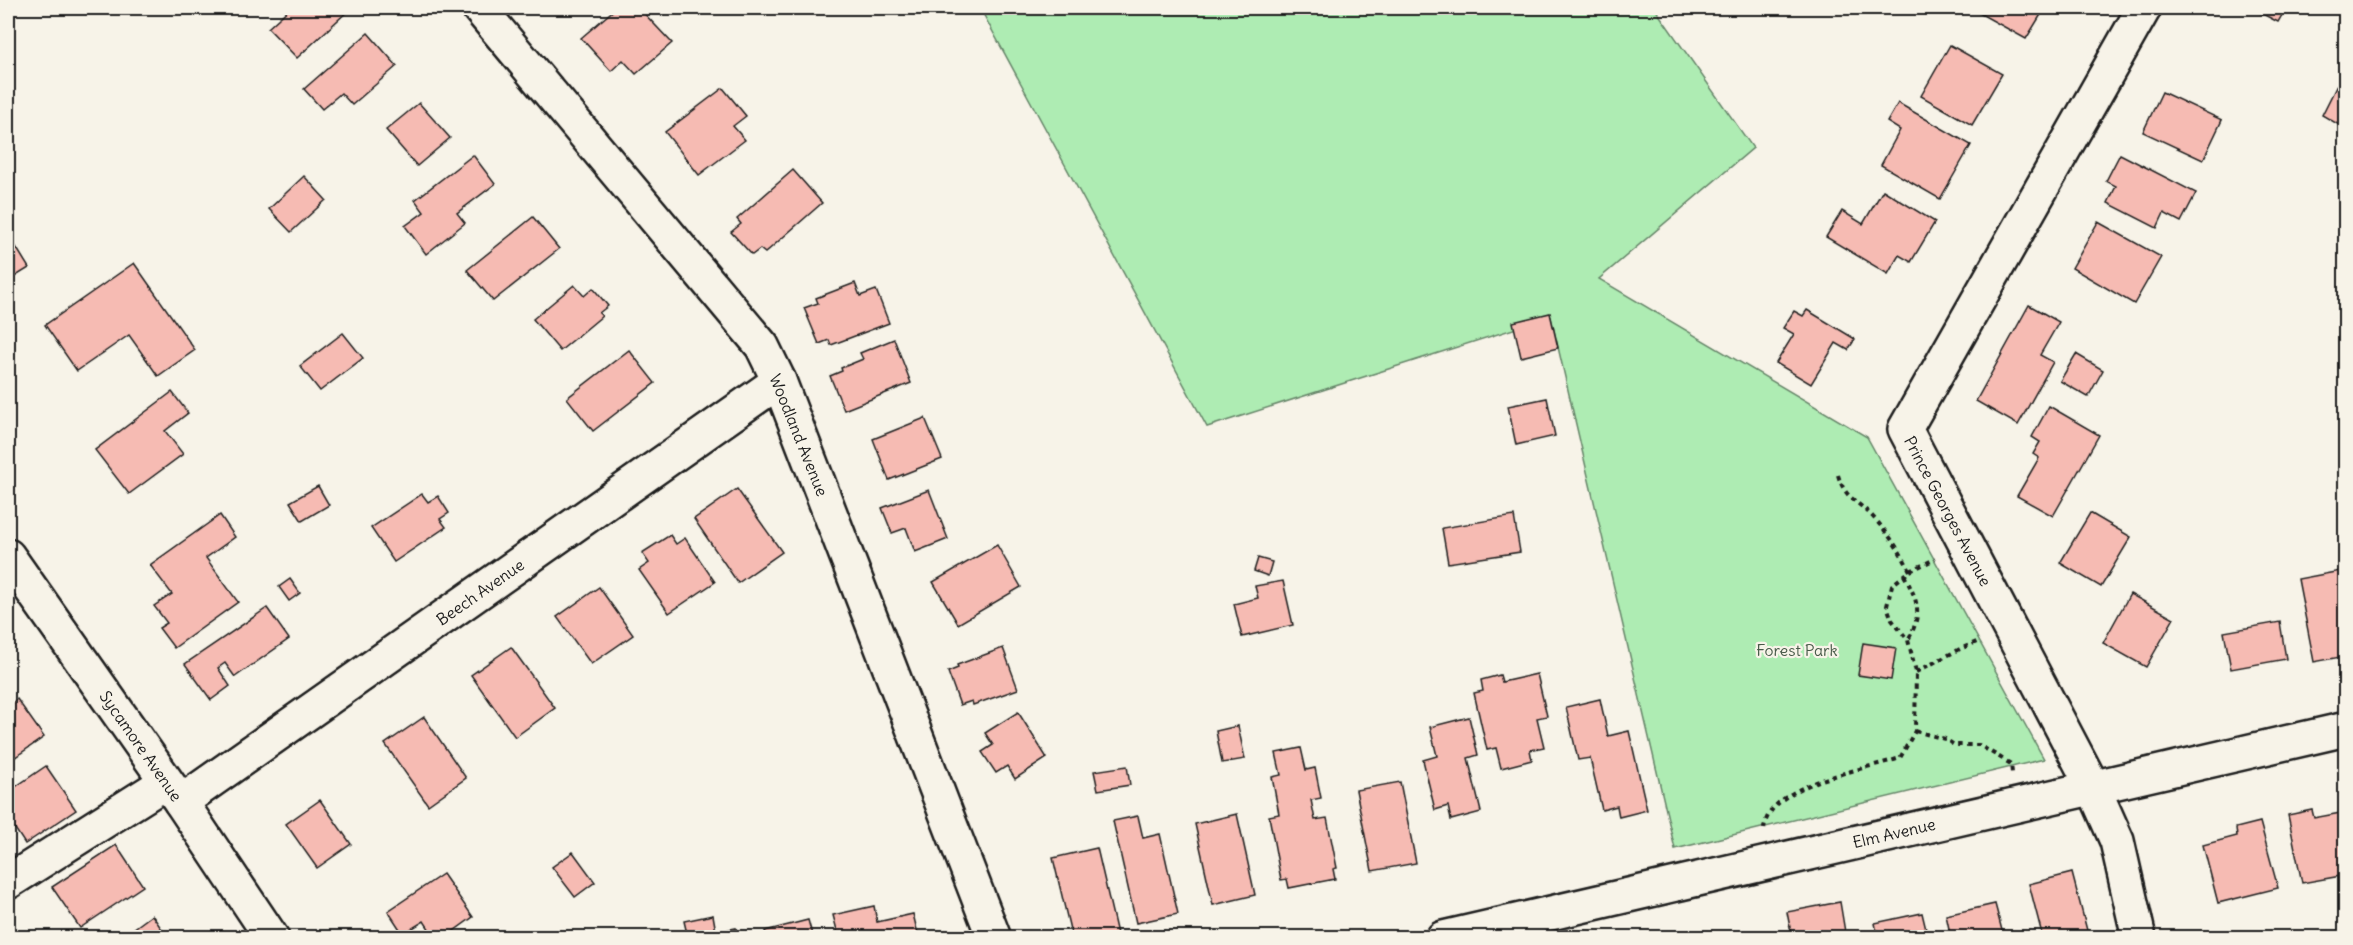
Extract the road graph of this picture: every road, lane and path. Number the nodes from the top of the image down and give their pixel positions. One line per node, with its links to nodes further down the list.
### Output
1 (479, 8): 3 (street, Woodland Avenue)
2 (2144, 8): 5 (street, Prince Georges Avenue)
3 (779, 381): 15 (street, Beech Avenue); 20 (street, Woodland Avenue)
4 (1838, 475): 7 (path)
5 (1966, 545): 7 (path); 9 (street, Prince Georges Avenue)
6 (8, 556): 15 (street, Sycamore Avenue)
7 (1910, 571): 8 (path)
8 (1904, 575): 10 (path); 10 (path)
9 (2010, 629): 11 (path); 14 (street, Prince Georges Avenue)
10 (1908, 640): 11 (path)
11 (1916, 672): 13 (path)
12 (2346, 729): 14 (street, Elm Avenue)
13 (1915, 731): 16 (path); 17 (path)
14 (2093, 787): 16 (street, Elm Avenue); 22 (street, Prince Georges Avenue)
15 (173, 792): 18 (street, Beech Avenue); 19 (street, Sycamore Avenue)
16 (2018, 804): 17 (street, Elm Avenue)
17 (1769, 862): 21 (street, Elm Avenue)
18 (8, 882)
19 (272, 938)
20 (994, 938)
21 (1443, 938)
22 (2139, 938)

